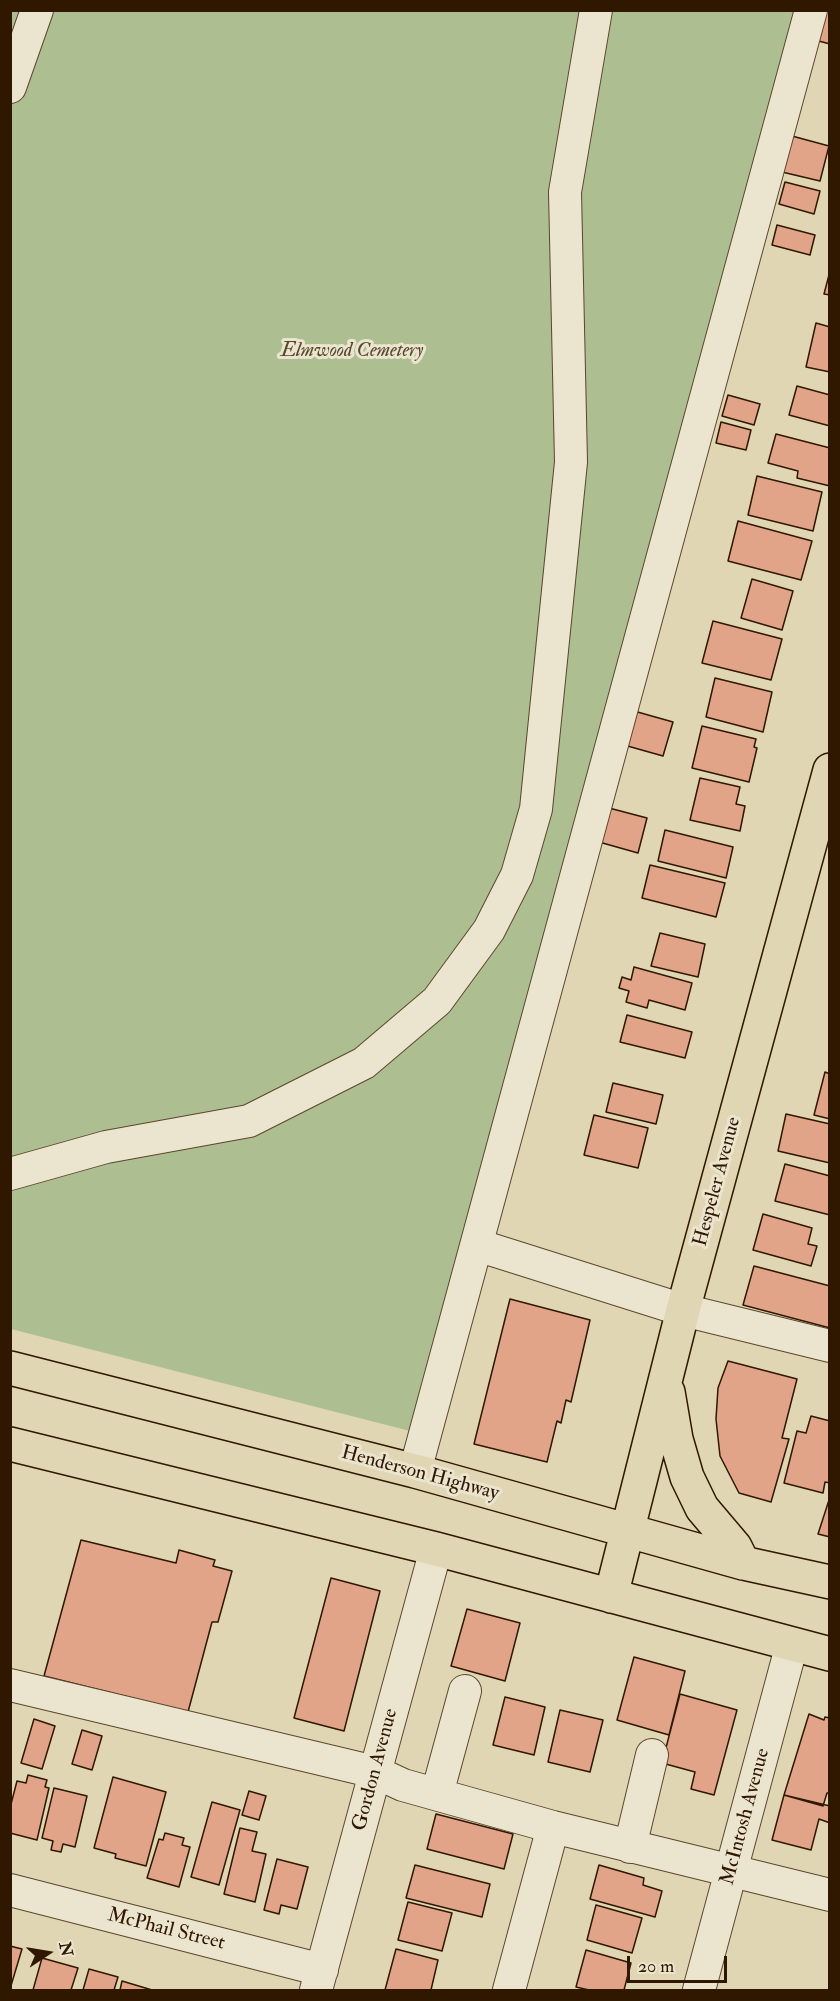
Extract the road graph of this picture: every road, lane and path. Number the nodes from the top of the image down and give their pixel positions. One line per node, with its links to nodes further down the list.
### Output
1 (37, 10): 4 (street)
2 (596, 10): 6 (street)
3 (811, 10): 7 (street)
4 (10, 87)
5 (830, 770): 8 (main road, Hespeler Avenue)
6 (10, 1174)
7 (477, 1245): 8 (street); 13 (street)
8 (683, 1310): 9 (street); 11 (main road, Hespeler Avenue)
9 (830, 1347)
10 (10, 1368): 13 (main road, Henderson Highway)
11 (666, 1379): 14 (main road, Hespeler Avenue); 16 (main road)
12 (10, 1443): 15 (main road)
13 (415, 1471): 14 (main road, Henderson Highway)
14 (627, 1530): 16 (main road, Henderson Highway); 18 (main road, Hespeler Avenue)
15 (436, 1549): 18 (main road); 24 (street, Gordon Avenue)
16 (743, 1563): 17 (main road, Henderson Highway)
17 (830, 1582)
18 (611, 1596): 19 (main road)
19 (792, 1644): 20 (main road); 28 (street, McIntosh Avenue)
20 (830, 1654)
21 (10, 1685): 24 (street)
22 (465, 1690): 25 (street)
23 (652, 1755): 27 (street)
24 (375, 1773): 25 (street); 31 (street, Gordon Avenue)
25 (437, 1794): 26 (street)
26 (554, 1827): 27 (street); 32 (street)
27 (630, 1847): 28 (street)
28 (732, 1871): 30 (street); 33 (street, McIntosh Avenue)
29 (10, 1890): 31 (street, McPhail Street)
30 (830, 1895)
31 (319, 1980)
32 (509, 1990)
33 (699, 1990)

